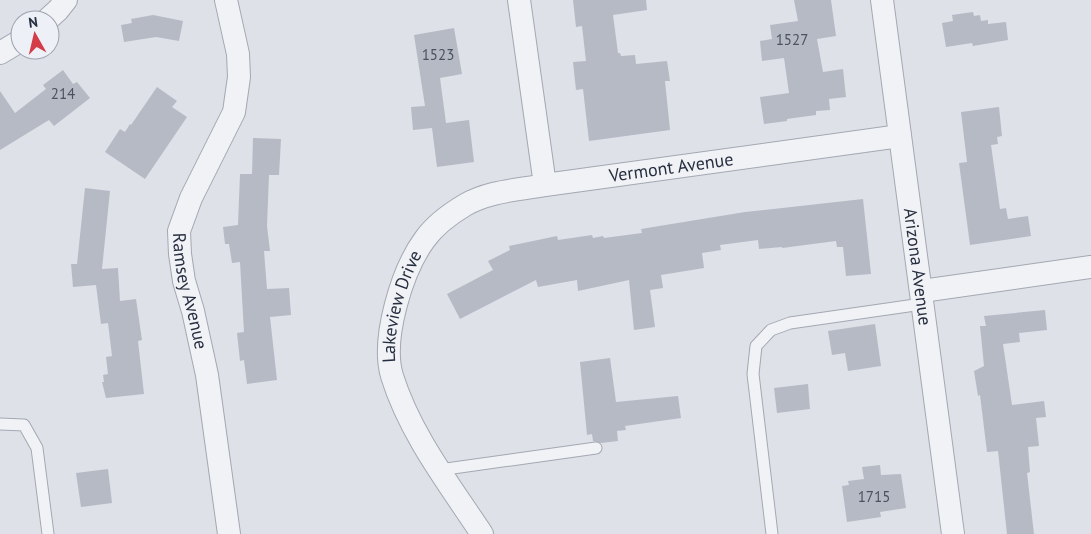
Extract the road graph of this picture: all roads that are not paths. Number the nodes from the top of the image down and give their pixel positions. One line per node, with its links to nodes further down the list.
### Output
1 (66, 0): 5 (street)
2 (226, 0): 15 (street, Ramsey Avenue)
3 (519, 0): 7 (street)
4 (882, 0): 6 (street, Arizona Avenue)
5 (58, 10)
6 (900, 136): 7 (street, Vermont Avenue); 10 (street, Arizona Avenue)
7 (545, 185): 8 (street, Vermont Avenue)
8 (447, 216): 13 (street, Lakeview Drive)
9 (1091, 267): 10 (street)
10 (922, 298): 17 (lane); 18 (street, Arizona Avenue)
11 (0, 424): 14 (lane)
12 (596, 448): 13 (lane)
13 (438, 470): 16 (street, Lakeview Drive)
14 (48, 534)
15 (229, 534)
16 (482, 534)
17 (772, 534)
18 (952, 534)

